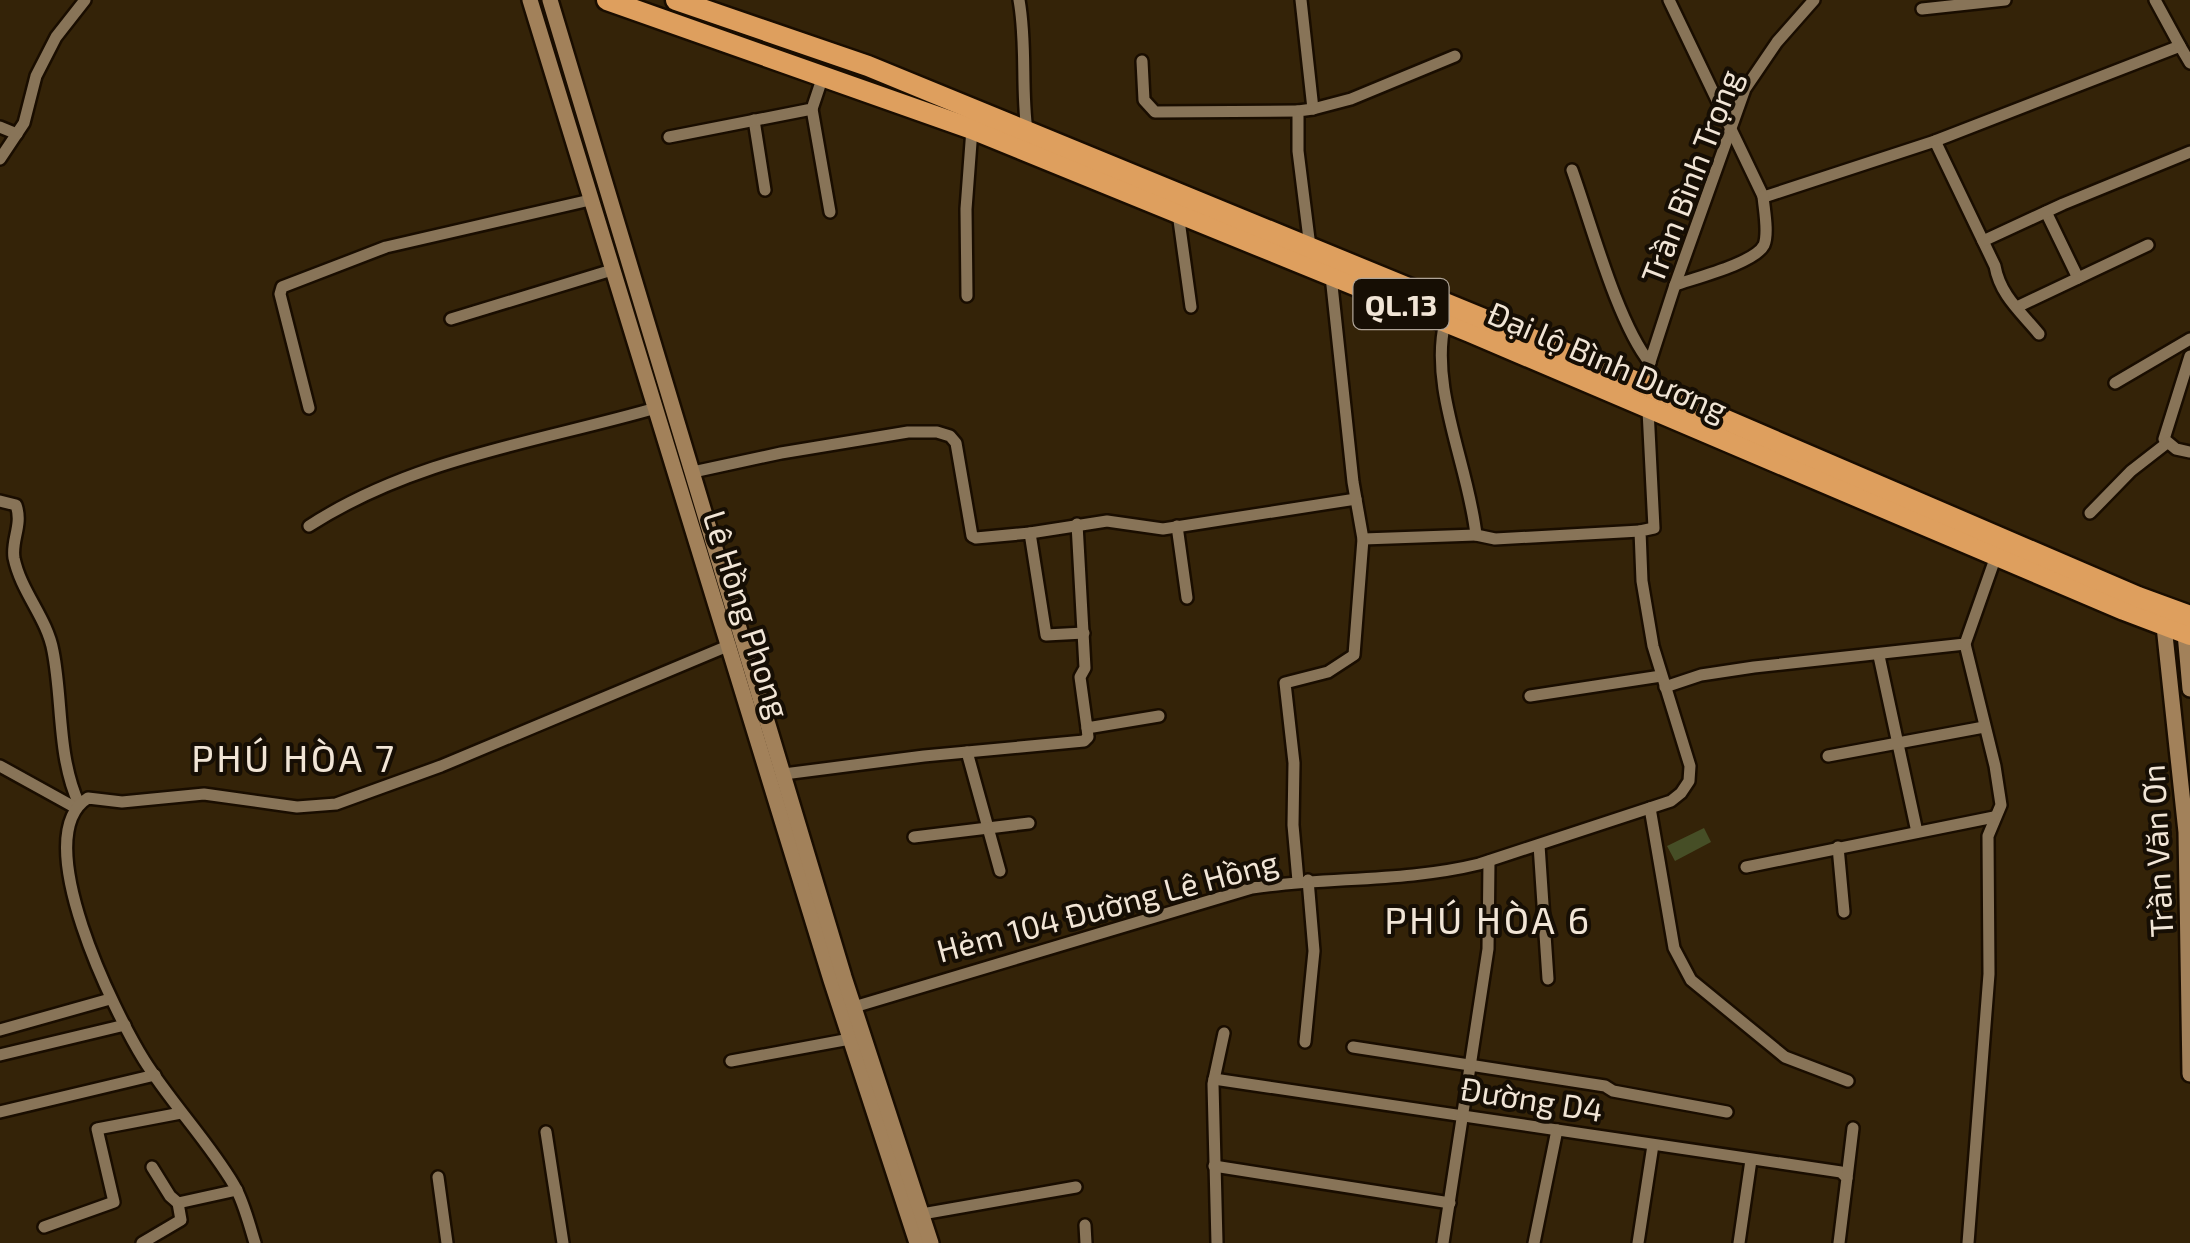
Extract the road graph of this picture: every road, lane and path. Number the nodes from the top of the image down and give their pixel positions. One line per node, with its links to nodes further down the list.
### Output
1 (85, 0): 26 (street)
2 (530, 0): 34 (street, Lê Hồng Phong)
3 (550, 0): 61 (street, Lê Hồng Phong)
4 (607, 0): 17 (highway, Đại lộ Bình Dương / QL.13)
5 (676, 0): 24 (highway, Đại lộ Bình Dương / QL.13)
6 (1020, 0): 24 (street)
7 (1301, 0): 19 (street)
8 (1669, 0): 25 (street)
9 (1814, 0): 25 (street, Trần Bình Trọng)
10 (2005, 0): 12 (street)
11 (2155, 0): 13 (street)
12 (1922, 9)
13 (2180, 46): 16 (street); 28 (street)
14 (1454, 56): 19 (street)
15 (1142, 62): 20 (street)
16 (2190, 63)
17 (823, 76): 18 (street); 23 (highway, Đại lộ Bình Dương / QL.13)
18 (812, 108): 21 (street); 35 (street)
19 (1313, 108): 20 (street)
20 (1298, 110): 40 (street)
21 (754, 120): 27 (street); 32 (street)
22 (0, 127): 26 (street)
23 (972, 129): 37 (highway, Đại lộ Bình Dương / QL.13); 45 (street)
24 (1026, 131): 40 (highway, Đại lộ Bình Dương / QL.13)
25 (1730, 131): 33 (street); 44 (street, Trần Bình Trọng)
26 (17, 134): 30 (street)
27 (669, 137)
28 (1936, 141): 33 (street); 38 (street)
29 (2190, 152): 36 (street)
30 (0, 160)
31 (1572, 170): 53 (street)
32 (765, 190)
33 (1764, 196): 44 (street)
34 (590, 200): 41 (street, Lê Hồng Phong); 56 (street)
35 (830, 212)
36 (2046, 212): 38 (street); 43 (street)
37 (1178, 213): 42 (highway, Đại lộ Bình Dương / QL.13); 46 (street)
38 (1983, 241): 47 (street)
39 (2148, 245): 43 (street)
40 (1310, 247): 55 (highway, Đại lộ Bình Dương / QL.13)
41 (612, 270): 48 (street); 57 (street, Lê Hồng Phong)
42 (1331, 276): 49 (highway, Đại lộ Bình Dương / QL.13); 62 (street)
43 (2078, 278): 47 (street)
44 (1675, 286): 53 (street, Trần Bình Trọng)
45 (967, 296)
46 (1191, 307)
47 (2017, 307): 50 (street)
48 (452, 319)
49 (1445, 322): 58 (highway, Đại lộ Bình Dương / QL.13); 70 (street)
50 (2039, 334)
51 (2190, 339): 54 (street)
52 (2190, 356): 59 (street)
53 (1650, 364): 55 (street, Trần Bình Trọng)
54 (2115, 384)
55 (1647, 386): 58 (highway); 74 (highway, Đại lộ Bình Dương / QL.13)
56 (310, 408)
57 (656, 408): 66 (street); 77 (street, Lê Hồng Phong)
58 (1648, 410): 68 (street, Hẻm 104 Đường Lê Hồng); 72 (highway, Đại lộ Bình Dương / QL.13)
59 (2166, 443): 60 (street); 64 (street)
60 (2190, 452)
61 (693, 472): 69 (street); 89 (street, Lê Hồng Phong)
62 (1356, 499): 67 (street); 71 (street)
63 (0, 501): 90 (street)
64 (2090, 513)
65 (1078, 524): 67 (street); 69 (street); 75 (street)
66 (309, 526)
67 (1177, 526): 73 (street)
68 (1640, 530): 70 (street); 79 (street, Hẻm 104 Đường Lê Hồng)
69 (1030, 533): 75 (street)
70 (1476, 534): 71 (street)
71 (1363, 539): 103 (street)
72 (1996, 556): 74 (highway, Đại lộ Bình Dương / QL.13); 76 (street)
73 (1187, 598)
74 (2182, 627): 80 (street); 102 (street, Trần Văn Ơn)
75 (1084, 633): 84 (street)
76 (1965, 644): 78 (street); 83 (street)
77 (730, 645): 90 (street); 107 (street, Lê Hồng Phong)
78 (1879, 656): 79 (street); 85 (street)
79 (1663, 681): 81 (street); 91 (street, Hẻm 104 Đường Lê Hồng)
80 (2190, 689)
81 (1530, 696)
82 (1159, 716): 84 (street)
83 (1984, 727): 85 (street); 92 (street)
84 (1088, 728): 86 (street)
85 (1898, 742): 87 (street); 95 (street)
86 (967, 752): 89 (street); 94 (street)
87 (1828, 756)
88 (0, 766): 90 (street)
89 (784, 774): 107 (street, Lê Hồng Phong)
90 (78, 806): 106 (street)
91 (1650, 808): 97 (street, Hẻm 104 Đường Lê Hồng); 120 (street)
92 (1994, 817): 95 (street); 154 (street)
93 (1029, 823): 94 (street)
94 (988, 827): 96 (street); 101 (street)
95 (1916, 832): 98 (street)
96 (914, 837)
97 (1538, 845): 99 (street, Hẻm 104 Đường Lê Hồng); 105 (street)
98 (1838, 847): 100 (street); 104 (street)
99 (1489, 861): 103 (street, Hẻm 104 Đường Lê Hồng); 116 (street)
100 (1746, 867)
101 (1000, 871)
102 (2189, 878): 117 (street, Trần Văn Ơn)
103 (1303, 881): 107 (street, Hẻm 104 Đường Lê Hồng); 112 (street)
104 (1844, 912)
105 (1548, 979)
106 (110, 999): 108 (street); 109 (street)
107 (848, 1009): 111 (street, Lê Hồng Phong); 138 (street, Lê Hồng Phong)
108 (124, 1026): 114 (street); 118 (street)
109 (0, 1030)
110 (1224, 1033): 119 (street)
111 (850, 1039): 115 (street); 145 (street, Lê Hồng Phong)
112 (1304, 1042)
113 (1353, 1047): 116 (street)
114 (0, 1054)
115 (731, 1061)
116 (1472, 1064): 123 (street); 124 (street)
117 (2190, 1074)
118 (155, 1075): 121 (street); 122 (street)
119 (1214, 1079): 124 (street, Đường D4); 130 (street)
120 (1848, 1081)
121 (0, 1112)
122 (182, 1112): 135 (street); 140 (street)
123 (1727, 1112)
124 (1464, 1115): 126 (street, Đường D4); 137 (street)
125 (1853, 1128): 132 (street)
126 (1557, 1130): 128 (street, Đường D4); 150 (street)
127 (546, 1132): 144 (street)
128 (1653, 1145): 129 (street, Đường D4); 151 (street)
129 (1751, 1160): 132 (street, Đường D4); 152 (street)
130 (1214, 1166): 137 (street); 148 (street)
131 (152, 1167): 136 (street)
132 (1844, 1175): 153 (street)
133 (438, 1178): 143 (street)
134 (1076, 1187): 138 (street)
135 (237, 1190): 136 (street); 142 (street)
136 (178, 1203): 141 (street)
137 (1450, 1203): 149 (street)
138 (922, 1214): 146 (street, Lê Hồng Phong)
139 (1084, 1226): 147 (street)
140 (44, 1227)
141 (142, 1243)
142 (255, 1243)
143 (448, 1243)
144 (563, 1243)
145 (917, 1243)
146 (931, 1243)
147 (1086, 1243)
148 (1217, 1243)
149 (1443, 1243)
150 (1534, 1243)
151 (1638, 1243)
152 (1739, 1243)
153 (1839, 1243)
154 (1968, 1243)

